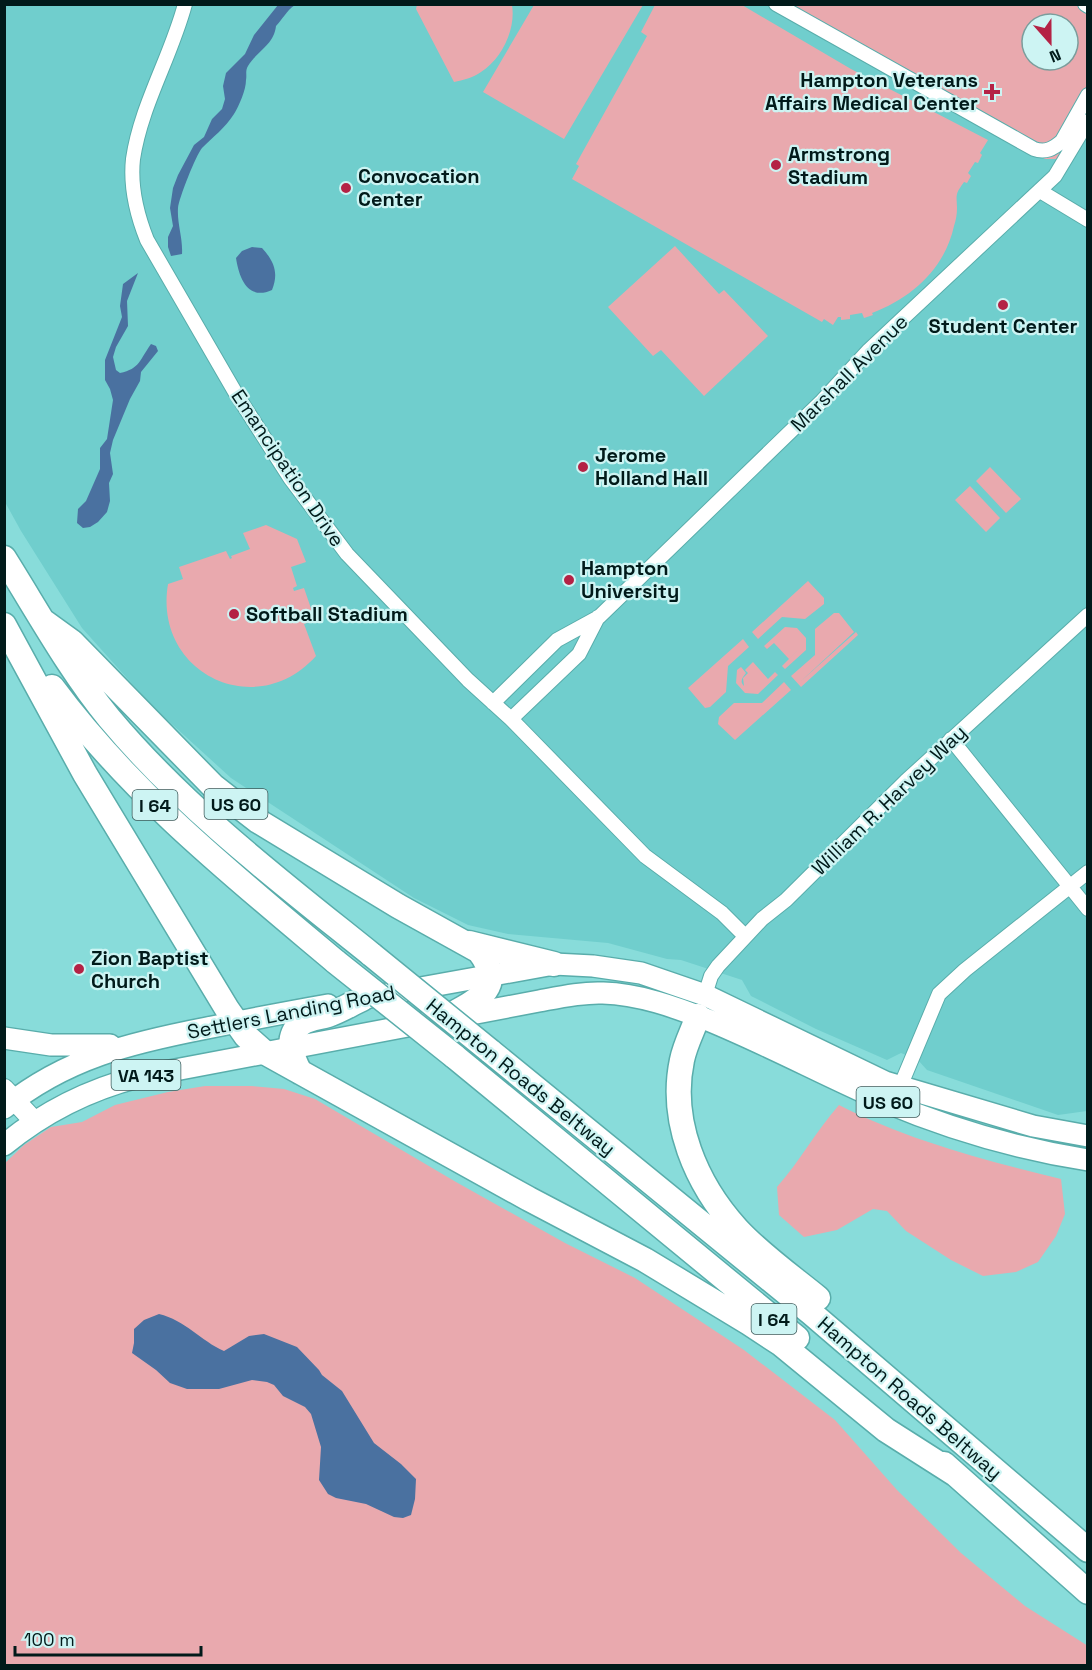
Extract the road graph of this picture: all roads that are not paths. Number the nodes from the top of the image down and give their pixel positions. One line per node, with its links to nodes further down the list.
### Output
1 (185, 4): 13 (street, Emancipation Drive)
2 (776, 4): 3 (street)
3 (1088, 95)
4 (1088, 121): 5 (street, Marshall Avenue)
5 (1040, 190): 6 (street); 9 (street, Marshall Avenue)
6 (1088, 220)
7 (4, 558): 11 (highway, Hampton Roads Beltway / I 64)
8 (1088, 615): 15 (street, William R. Harvey Way)
9 (599, 617): 13 (street, Marshall Avenue); 14 (street, Marshall Avenue)
10 (4, 619): 38 (highway, Hampton Roads Beltway / I 64, bridge)
11 (43, 621): 20 (highway, US 60); 39 (highway, Hampton Roads Beltway / I 64, bridge)
12 (4, 625): 26 (highway)
13 (493, 703): 14 (street, Emancipation Drive)
14 (511, 719): 19 (street, Emancipation Drive)
15 (951, 739): 17 (street); 19 (street, William R. Harvey Way)
16 (1088, 872): 17 (street)
17 (1070, 886): 18 (street); 32 (street)
18 (1088, 909)
19 (746, 936): 24 (street, William R. Harvey Way)
20 (464, 941): 21 (highway, US 60); 22 (highway)
21 (554, 964): 22 (main road, Settlers Landing Road / VA 143); 24 (main road, Settlers Landing Road / US 60)
22 (490, 974): 23 (main road, Settlers Landing Road / VA 143); 25 (highway)
23 (362, 999): 26 (main road, Settlers Landing Road / VA 143); 29 (highway)
24 (701, 1006): 25 (main road, Settlers Landing Road / US 60); 32 (main road, Settlers Landing Road / US 60); 37 (main road, Settlers Landing Road / US 60); 39 (highway)
25 (445, 1018): 29 (main road, Settlers Landing Road / US 60)
26 (235, 1022): 28 (main road, Settlers Landing Road / VA 143); 30 (highway)
27 (4, 1038): 28 (main road, VA 143)
28 (126, 1045): 33 (main road, Settlers Landing Road)
29 (291, 1047): 30 (main road, Settlers Landing Road / US 60); 31 (highway)
30 (264, 1052): 31 (highway); 34 (main road, Settlers Landing Road / VA 143)
31 (300, 1072): 38 (highway)
32 (900, 1087): 35 (main road, Settlers Landing Road / US 60)
33 (8, 1099): 34 (main road)
34 (35, 1122): 36 (main road, Settlers Landing Road)
35 (1088, 1136)
36 (4, 1145)
37 (1088, 1160)
38 (956, 1474): 41 (highway, Hampton Roads Beltway / I 64)
39 (1066, 1531): 40 (highway, Hampton Roads Beltway / I 64)
40 (1088, 1550)
41 (1088, 1592)

